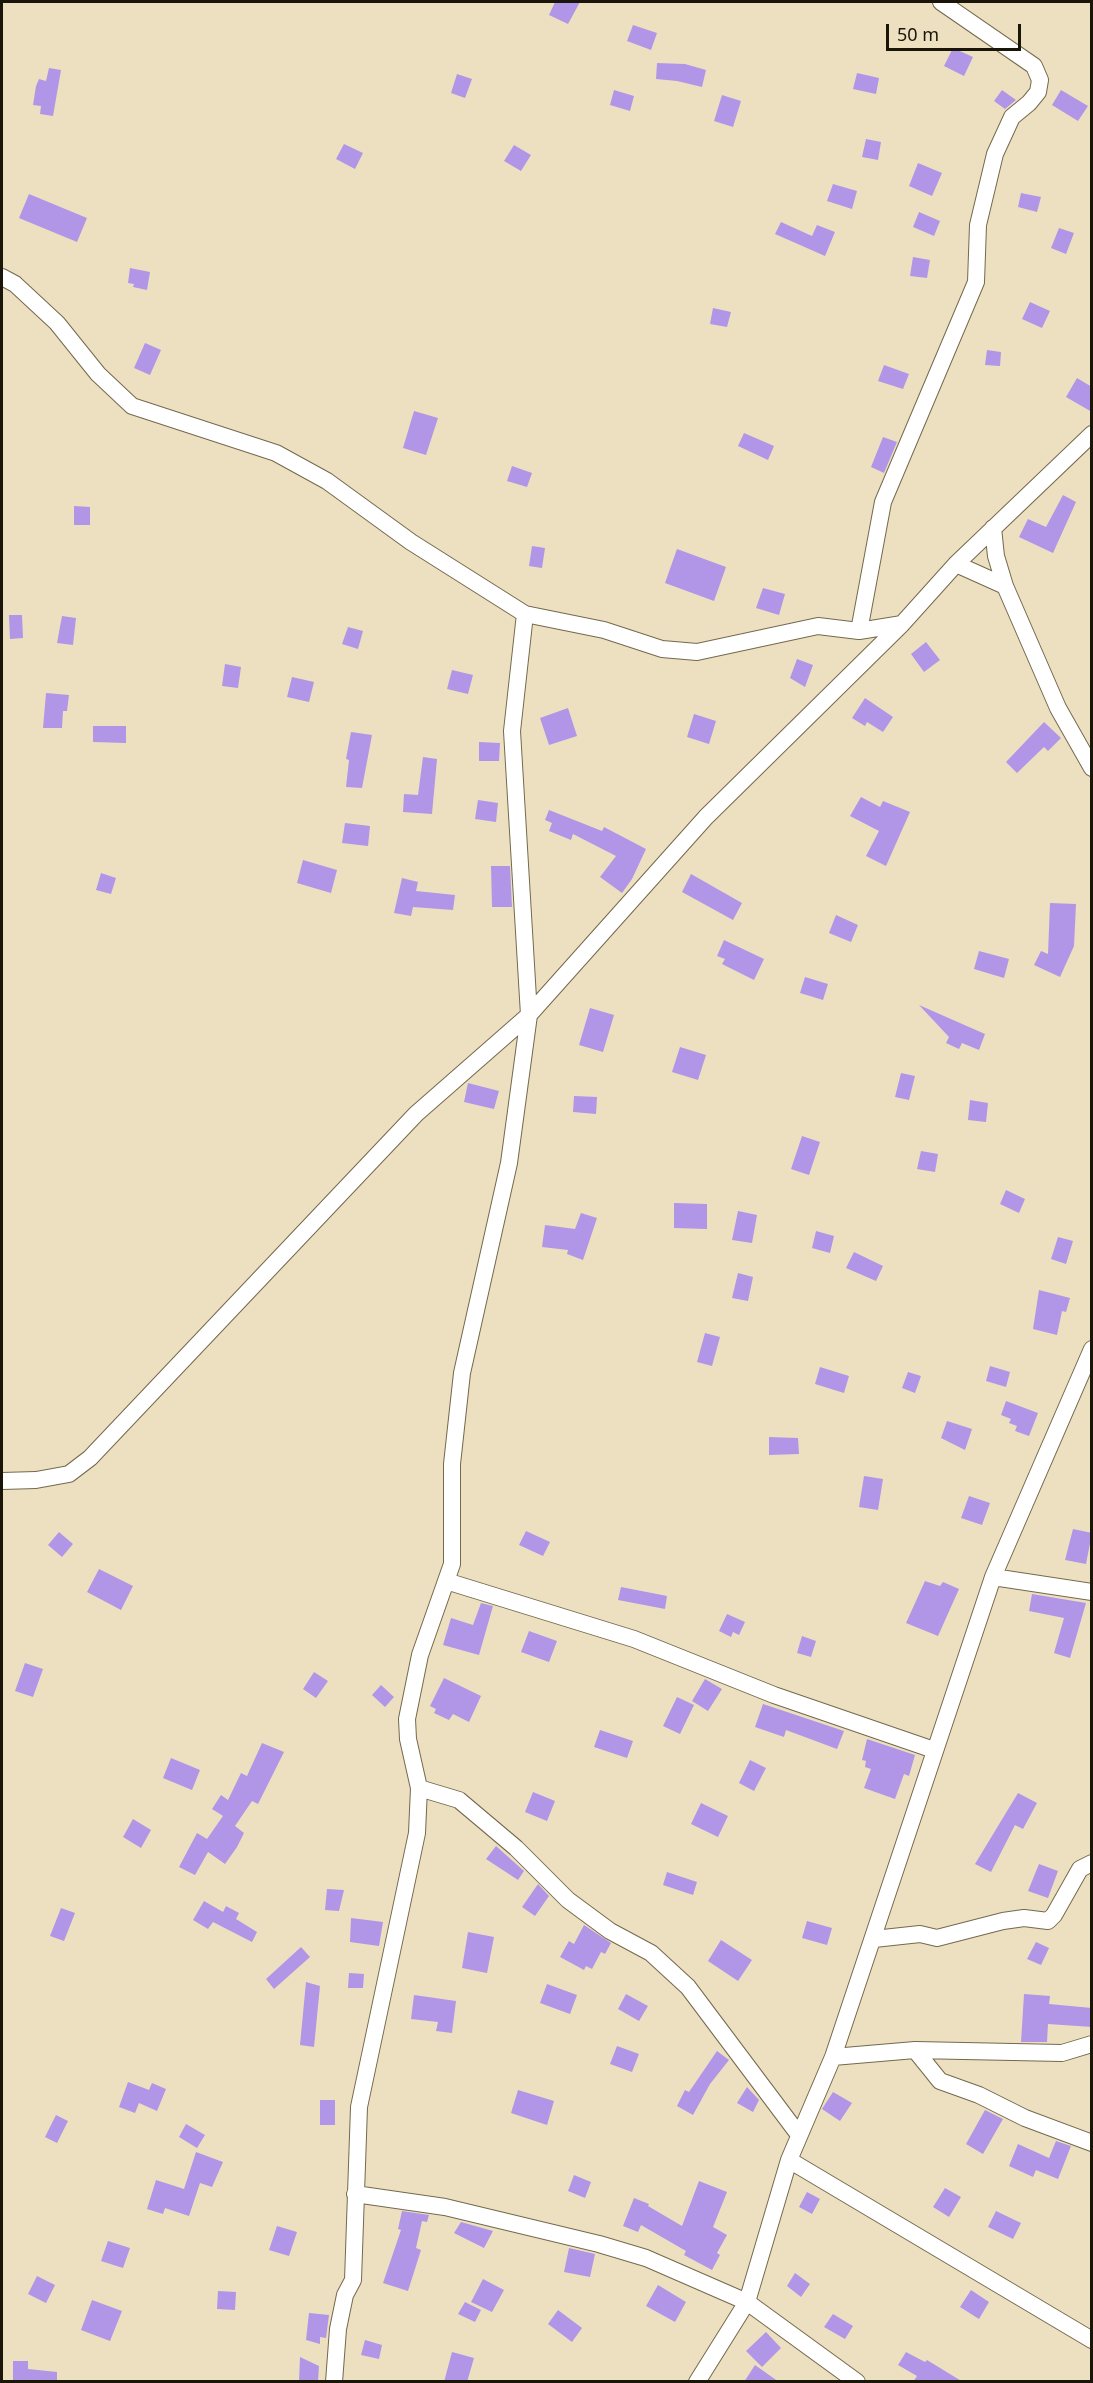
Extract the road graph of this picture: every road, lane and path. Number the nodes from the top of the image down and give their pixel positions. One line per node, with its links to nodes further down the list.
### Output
1 (941, 2): 9 (street)
2 (2, 277): 7 (street)
3 (1092, 434): 4 (street)
4 (993, 528): 5 (street); 6 (street)
5 (956, 564): 6 (street); 8 (street)
6 (1005, 586): 10 (street)
7 (525, 614): 9 (street); 11 (street)
8 (902, 624): 9 (street); 11 (street)
9 (859, 631)
10 (1092, 768)
11 (529, 1015): 13 (street); 15 (street)
12 (1092, 1349): 14 (street)
13 (2, 1481)
14 (993, 1577): 16 (street); 17 (street)
15 (446, 1581): 17 (street); 18 (street)
16 (1092, 1592)
17 (934, 1750): 20 (street)
18 (419, 1788): 24 (street); 27 (street)
19 (1092, 1863): 20 (street)
20 (874, 1939): 23 (street)
21 (1092, 2044): 22 (street)
22 (915, 2050): 23 (street); 25 (street)
23 (833, 2057): 24 (street)
24 (799, 2135): 26 (street)
25 (1092, 2143)
26 (789, 2160): 28 (street); 29 (street)
27 (356, 2194): 28 (street); 30 (street)
28 (747, 2302): 31 (street); 32 (street)
29 (1092, 2340)
30 (334, 2382)
31 (698, 2382)
32 (857, 2382)

